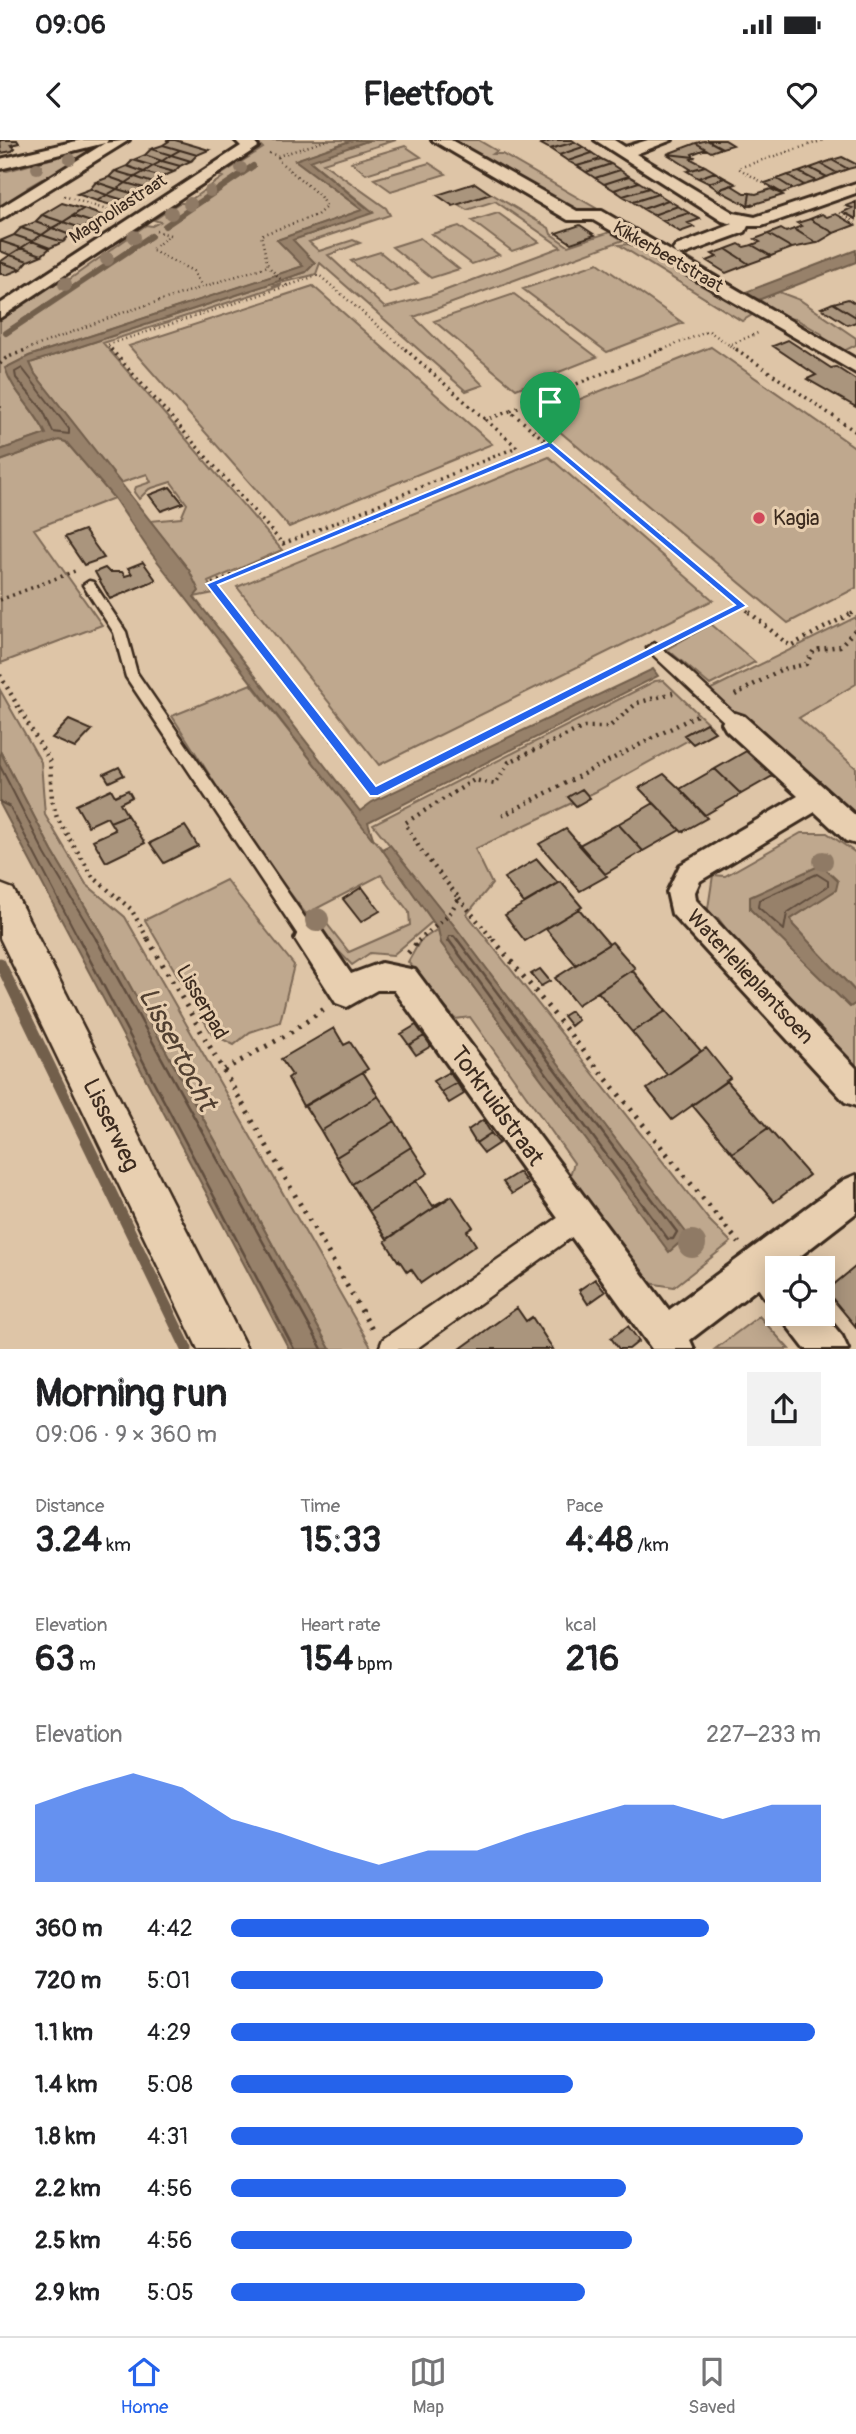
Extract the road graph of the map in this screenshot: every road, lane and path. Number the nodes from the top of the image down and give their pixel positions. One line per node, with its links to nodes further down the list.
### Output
1 (100, 140): 10 (street)
2 (121, 140): 12 (street)
3 (243, 140): 16 (street, Magnoliastraat)
4 (328, 140): 18 (path)
5 (440, 140): 22 (street, Kikkerbeetstraat)
6 (603, 140): 9 (street)
7 (664, 140): 9 (street)
8 (824, 140): 13 (path)
9 (622, 153): 15 (street)
10 (0, 164)
11 (856, 188): 13 (street)
12 (44, 189): 14 (street); 16 (path)
13 (804, 206): 15 (street)
14 (0, 215)
15 (743, 221): 17 (street)
16 (136, 222): 20 (path); 21 (street, Magnoliastraat)
17 (682, 250)
18 (268, 266): 19 (path); 20 (path)
19 (287, 286): 27 (path); 27 (path)
20 (202, 287): 24 (path)
21 (0, 312)
22 (781, 323): 23 (path); 25 (street, Kikkerbeetstraat)
23 (729, 345): 26 (path); 28 (path)
24 (0, 364)
25 (856, 367)
26 (510, 411): 27 (path); 29 (path)
27 (486, 420)
28 (856, 432)
29 (550, 444): 33 (path); 36 (path)
30 (76, 570): 32 (path)
31 (89, 585): 46 (lane)
32 (0, 600)
33 (742, 606): 34 (path); 36 (path)
34 (856, 611)
35 (856, 629): 39 (path)
36 (655, 649): 38 (lane)
37 (0, 675): 49 (path, Lisserpad)
38 (698, 690): 39 (lane); 44 (path)
39 (715, 701): 40 (lane); 42 (path)
40 (735, 723): 41 (street)
41 (817, 798): 43 (street); 50 (street, Waterlelieplantsoen)
42 (502, 816)
43 (856, 833)
44 (459, 898): 47 (path); 54 (path)
45 (0, 900): 58 (street, Lisserweg)
46 (310, 939): 48 (street)
47 (394, 975): 48 (street); 52 (street, Torkruidstraat)
48 (347, 993): 49 (path)
49 (224, 1070): 57 (path, Lisserpad)
50 (856, 1091)
51 (856, 1192): 53 (street, Torkruidstraat)
52 (578, 1217): 56 (street, Torkruidstraat); 57 (street)
53 (782, 1256)
54 (765, 1271): 56 (street, Torkruidstraat)
55 (811, 1326): 59 (street)
56 (671, 1342)
57 (385, 1343)
58 (223, 1349)
59 (829, 1349)

